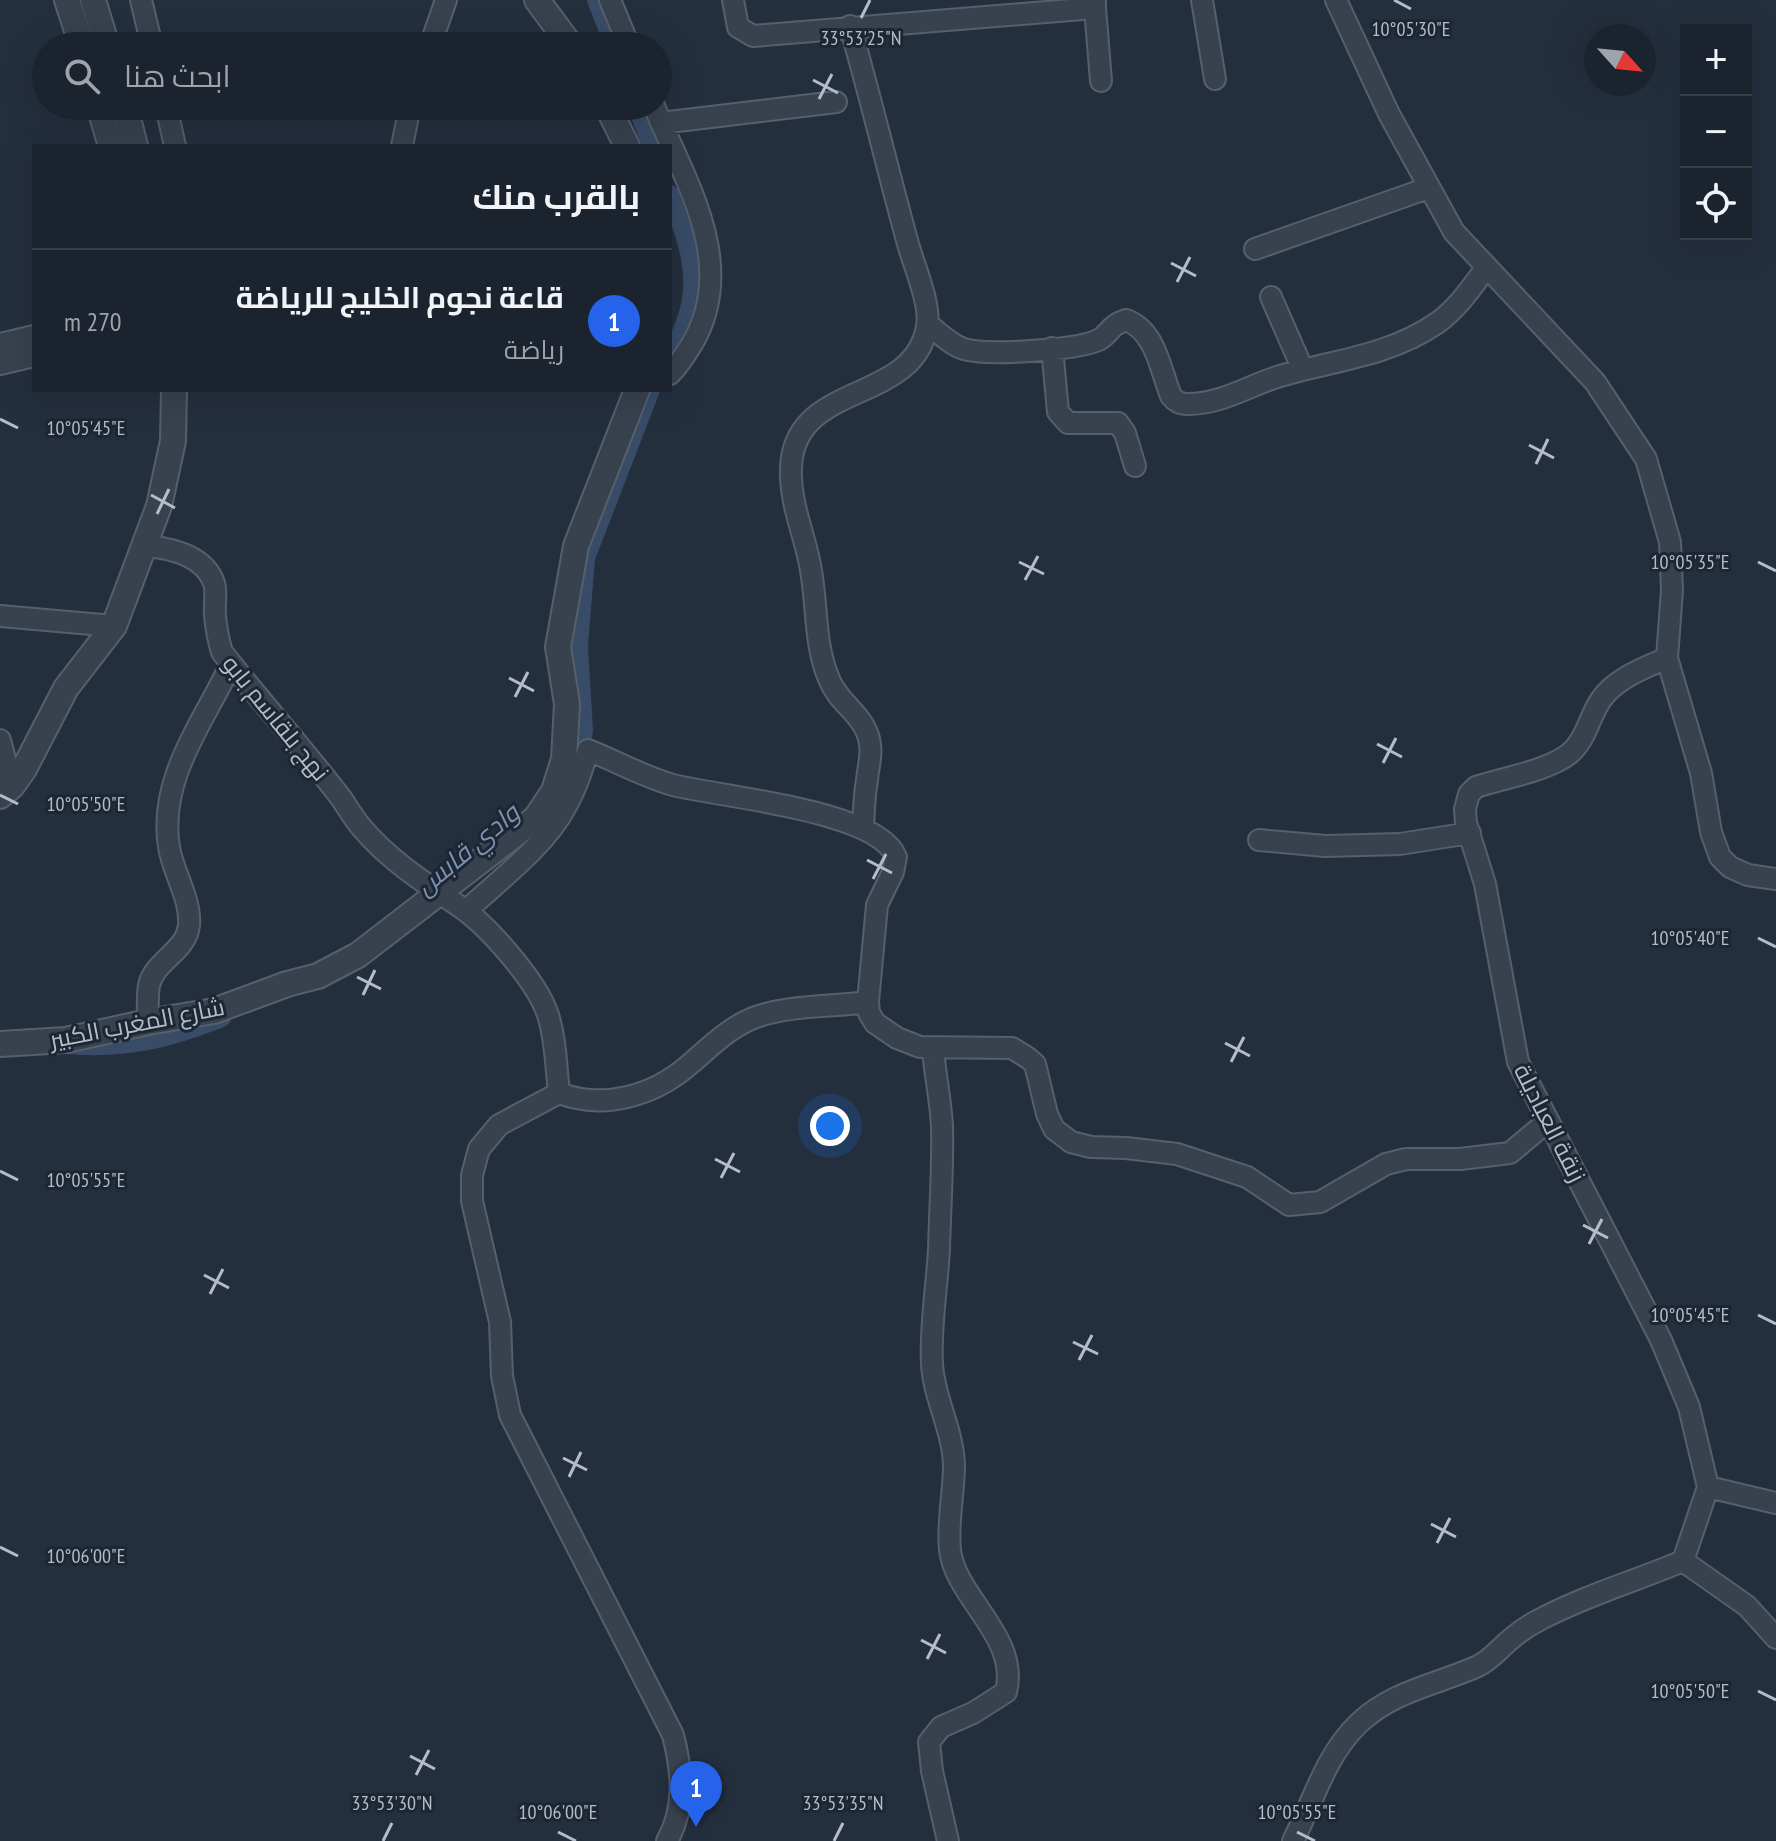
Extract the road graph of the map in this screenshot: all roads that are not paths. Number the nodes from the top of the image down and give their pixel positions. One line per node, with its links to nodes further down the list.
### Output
1 (67, 0): 12 (street)
2 (93, 0): 13 (street)
3 (141, 0): 14 (street)
4 (446, 0): 15 (street)
5 (537, 0): 16 (street)
6 (610, 0): 17 (street)
7 (733, 0): 11 (street)
8 (1202, 0): 18 (street)
9 (1336, 0): 35 (street)
10 (1095, 4): 11 (street); 19 (street)
11 (850, 26): 39 (street)
12 (77, 32)
13 (103, 32)
14 (149, 32)
15 (435, 32)
16 (561, 32)
17 (623, 32)
18 (1215, 79)
19 (1101, 81)
20 (836, 102): 21 (street)
21 (672, 114)
22 (103, 120): 28 (street)
23 (128, 120): 29 (street)
24 (169, 120): 30 (street)
25 (407, 120): 31 (street)
26 (614, 120): 32 (street)
27 (660, 120): 33 (street)
28 (110, 144)
29 (134, 144)
30 (175, 144)
31 (402, 144)
32 (626, 144)
33 (670, 144)
34 (672, 148): 46 (street)
35 (1428, 188): 36 (street); 37 (street)
36 (1255, 249)
37 (1486, 268): 45 (street); 53 (street)
38 (1271, 297): 45 (street)
39 (928, 324): 42 (street); 57 (street)
40 (32, 336): 41 (street)
41 (0, 344)
42 (1052, 348): 45 (street); 49 (street)
43 (32, 356): 44 (street)
44 (0, 364)
45 (1303, 370)
46 (672, 371)
47 (174, 392): 50 (street)
48 (633, 402): 61 (street, شارع المغرب الكبير)
49 (1135, 466)
50 (145, 546): 52 (street); 54 (street, نهج بلقاسم بابو)
51 (0, 616): 52 (street)
52 (114, 626): 56 (street)
53 (1667, 658): 58 (street, زنقة العباديلة); 60 (street)
54 (231, 664): 61 (street, نهج بلقاسم بابو); 64 (street)
55 (0, 740): 56 (street)
56 (6, 791)
57 (863, 828): 62 (street); 63 (street)
58 (1470, 833): 59 (street); 68 (street, زنقة العباديلة)
59 (1259, 840)
60 (1776, 879)
61 (437, 893): 62 (street, نهج بلقاسم بابو); 64 (street, شارع المغرب الكبير)
62 (466, 911): 67 (street, نهج بلقاسم بابو)
63 (868, 1002): 66 (street); 67 (street)
64 (148, 1022): 65 (street, شارع المغرب الكبير)
65 (0, 1044)
66 (933, 1049): 68 (street); 74 (street)
67 (559, 1093): 73 (street)
68 (1548, 1121): 69 (street, زنقة العباديلة)
69 (1708, 1487): 70 (street); 71 (street)
70 (1776, 1503)
71 (1683, 1561): 72 (street); 75 (street)
72 (1776, 1638)
73 (667, 1841)
74 (948, 1841)
75 (1293, 1841)

